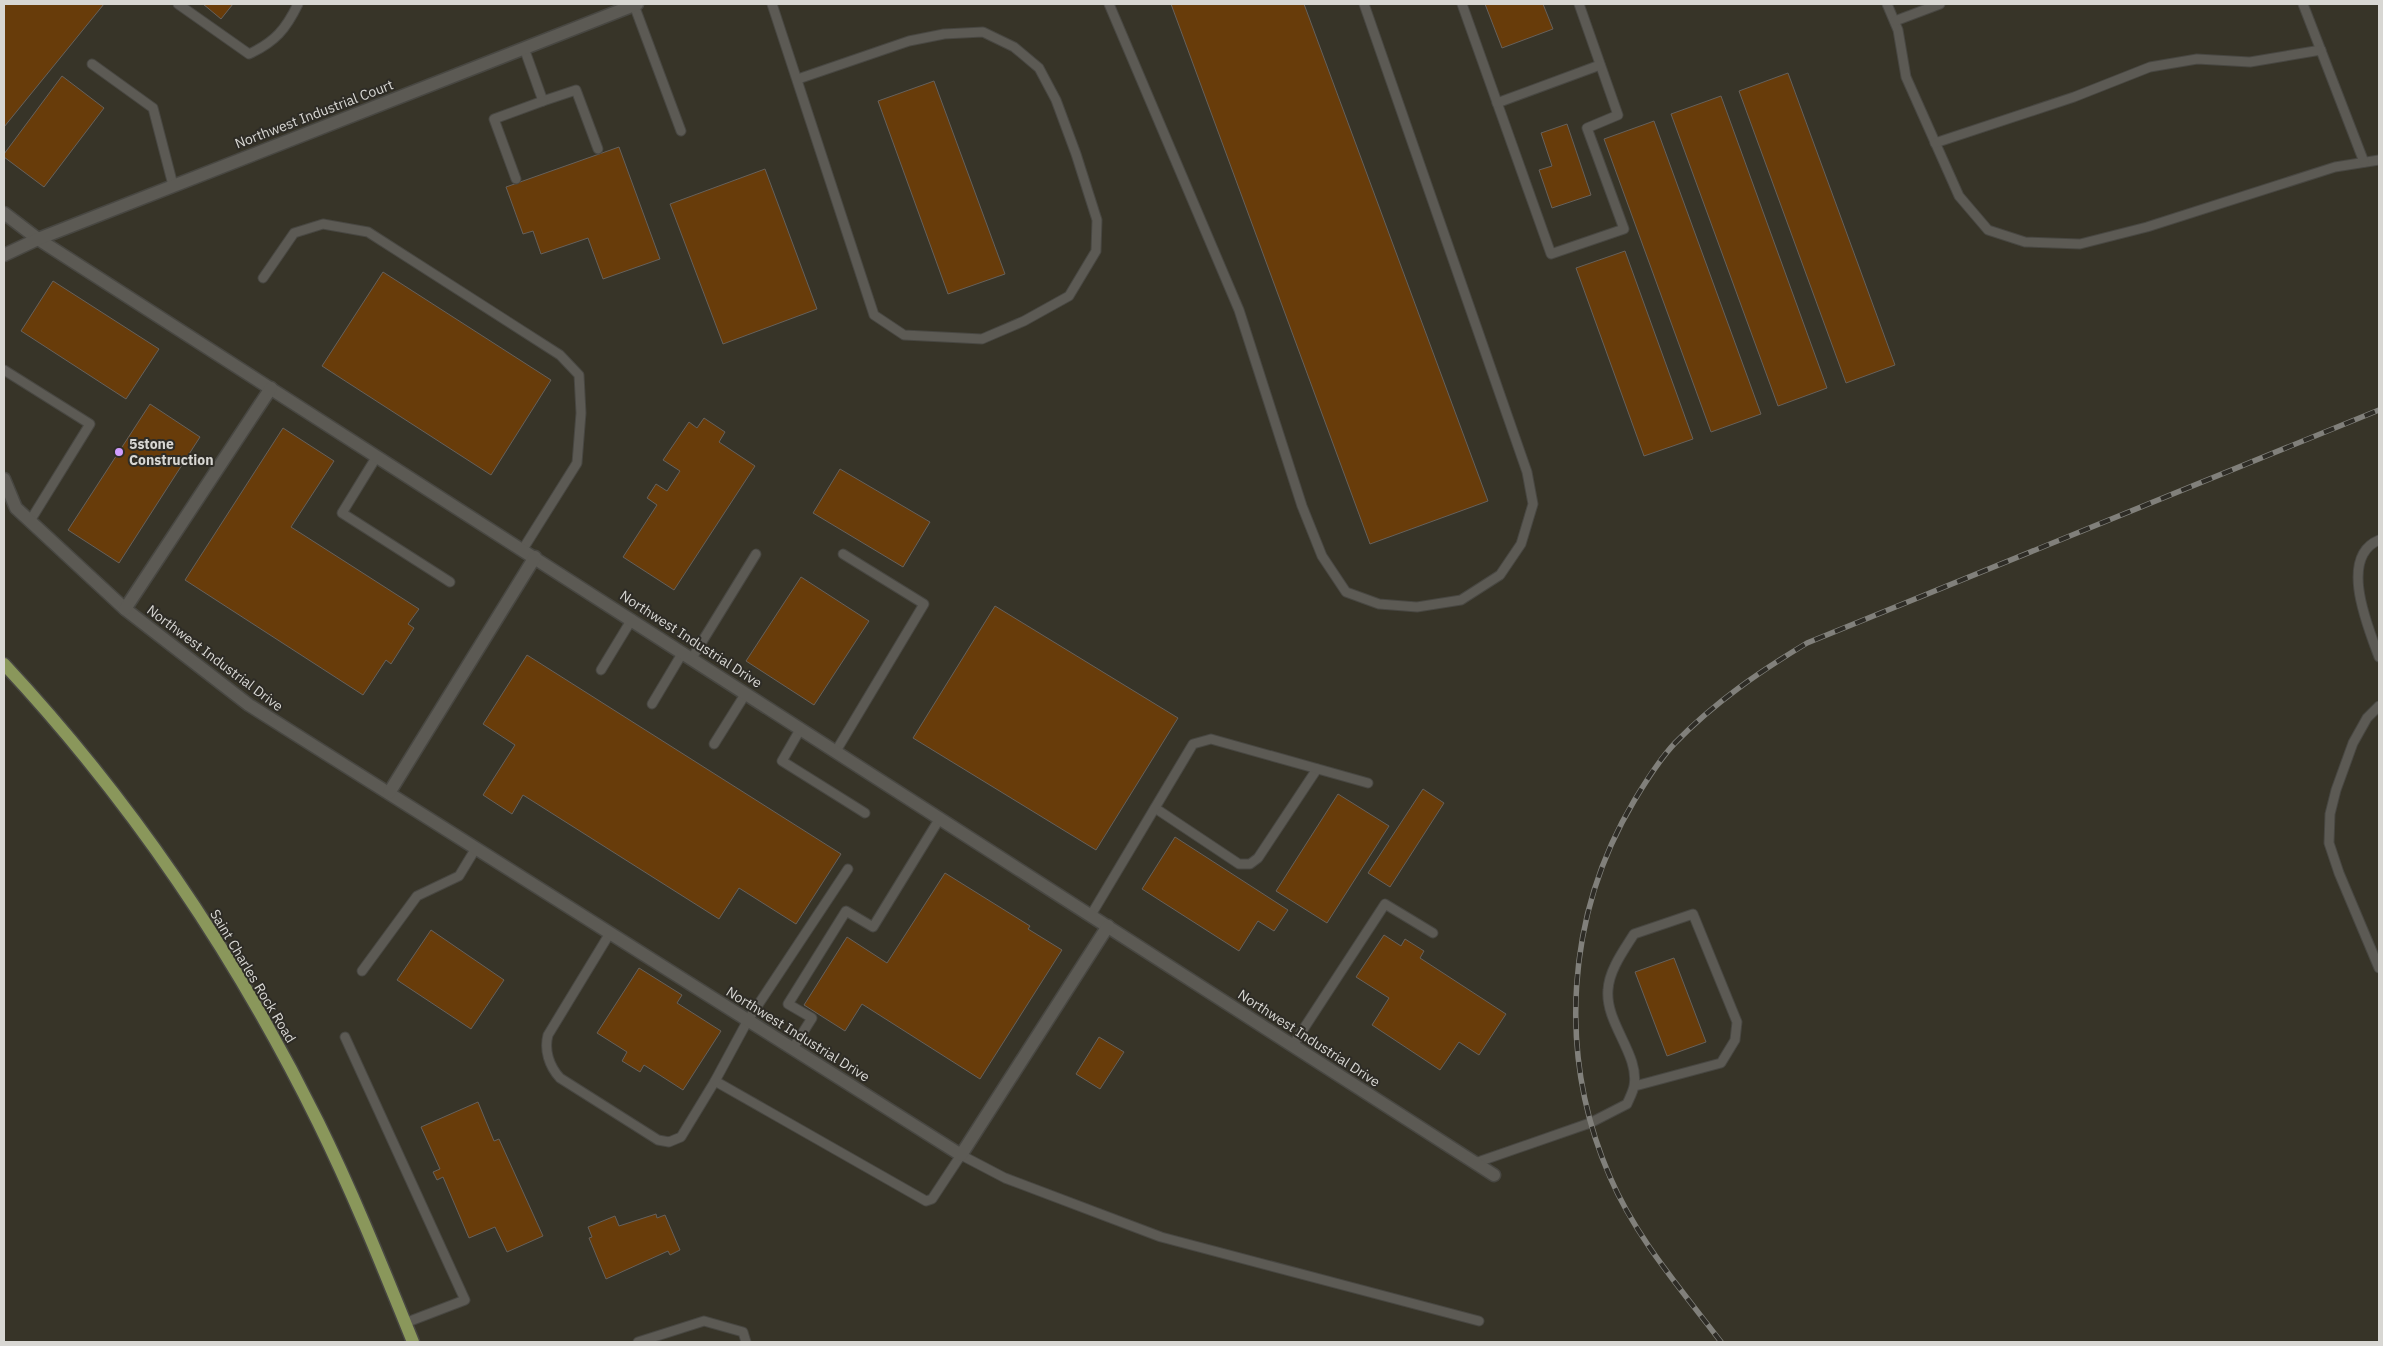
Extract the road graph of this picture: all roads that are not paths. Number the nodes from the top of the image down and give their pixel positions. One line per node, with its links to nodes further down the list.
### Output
1 (178, 4): 2 (lane)
2 (298, 4)
3 (636, 4): 13 (street, Northwest Industrial Court); 20 (lane)
4 (772, 4): 17 (lane)
5 (1109, 4): 6 (lane)
6 (1364, 4)
7 (1462, 4): 19 (lane)
8 (1578, 4): 16 (lane)
9 (1887, 4): 12 (lane)
10 (1940, 4): 12 (lane)
11 (2304, 4): 14 (lane)
12 (1894, 22): 21 (lane)
13 (524, 48): 18 (lane); 26 (street, Northwest Industrial Court)
14 (2321, 50): 21 (lane); 24 (lane)
15 (92, 64): 26 (lane)
16 (1600, 65): 19 (lane); 19 (lane)
17 (798, 79): 17 (lane)
18 (543, 101): 22 (lane); 25 (lane)
19 (1498, 103)
20 (681, 131)
21 (1935, 144): 24 (lane)
22 (598, 149)
23 (2379, 160): 24 (lane)
24 (2364, 162)
25 (516, 179)
26 (174, 186): 28 (street, Northwest Industrial Court)
27 (4, 213): 28 (street, Northwest Industrial Drive)
28 (38, 239): 29 (street, Northwest Industrial Court); 32 (street, Northwest Industrial Drive)
29 (4, 255)
30 (263, 278): 37 (lane)
31 (4, 370): 35 (lane)
32 (271, 388): 33 (street, Northwest Industrial Drive); 42 (street, Northwest Industrial Drive)
33 (377, 456): 37 (street, Northwest Industrial Drive); 41 (lane)
34 (4, 479): 35 (street, Northwest Industrial Drive)
35 (30, 521): 42 (street, Northwest Industrial Drive)
36 (2379, 540): 45 (lane)
37 (523, 549): 40 (street, Northwest Industrial Drive)
38 (756, 554): 44 (lane)
39 (843, 554): 53 (lane)
40 (535, 557): 43 (street, Northwest Industrial Drive); 56 (street)
41 (450, 582)
42 (126, 609): 56 (street, Northwest Industrial Drive)
43 (632, 620): 44 (street, Northwest Industrial Drive); 47 (lane)
44 (687, 655): 48 (street, Northwest Industrial Drive); 49 (lane)
45 (2379, 657)
46 (4, 664): 78 (main road, Saint Charles Rock Road)
47 (601, 670)
48 (746, 693): 51 (street, Northwest Industrial Drive); 52 (lane)
49 (652, 704)
50 (2379, 706): 66 (lane)
51 (801, 728): 53 (street, Northwest Industrial Drive); 58 (lane)
52 (714, 744)
53 (836, 751): 59 (street, Northwest Industrial Drive)
54 (1317, 769): 55 (lane); 57 (lane); 57 (lane)
55 (1368, 783)
56 (389, 794): 60 (street, Northwest Industrial Drive)
57 (1155, 808): 62 (lane)
58 (865, 813)
59 (940, 818): 62 (street, Northwest Industrial Drive); 71 (lane)
60 (476, 848): 64 (street, Northwest Industrial Drive); 67 (lane)
61 (848, 869): 68 (lane)
62 (1091, 915): 63 (street, Northwest Industrial Drive)
63 (1108, 926): 70 (street, Northwest Industrial Drive); 74 (street)
64 (610, 933): 68 (street, Northwest Industrial Drive); 72 (lane)
65 (1433, 933): 70 (lane)
66 (2379, 968)
67 (362, 970)
68 (748, 1020): 71 (street, Northwest Industrial Drive); 72 (lane)
69 (345, 1036): 78 (lane)
70 (1293, 1045): 75 (street, Northwest Industrial Drive)
71 (793, 1048): 74 (street, Northwest Industrial Drive)
72 (715, 1081): 74 (lane)
73 (1635, 1086): 73 (lane); 75 (lane)
74 (961, 1155): 77 (lane)
75 (1475, 1163): 76 (street, Northwest Industrial Drive)
76 (1494, 1175)
77 (1479, 1321)
78 (405, 1323): 79 (main road, Saint Charles Rock Road)
79 (413, 1342)
80 (638, 1342): 81 (lane)
81 (746, 1342)

